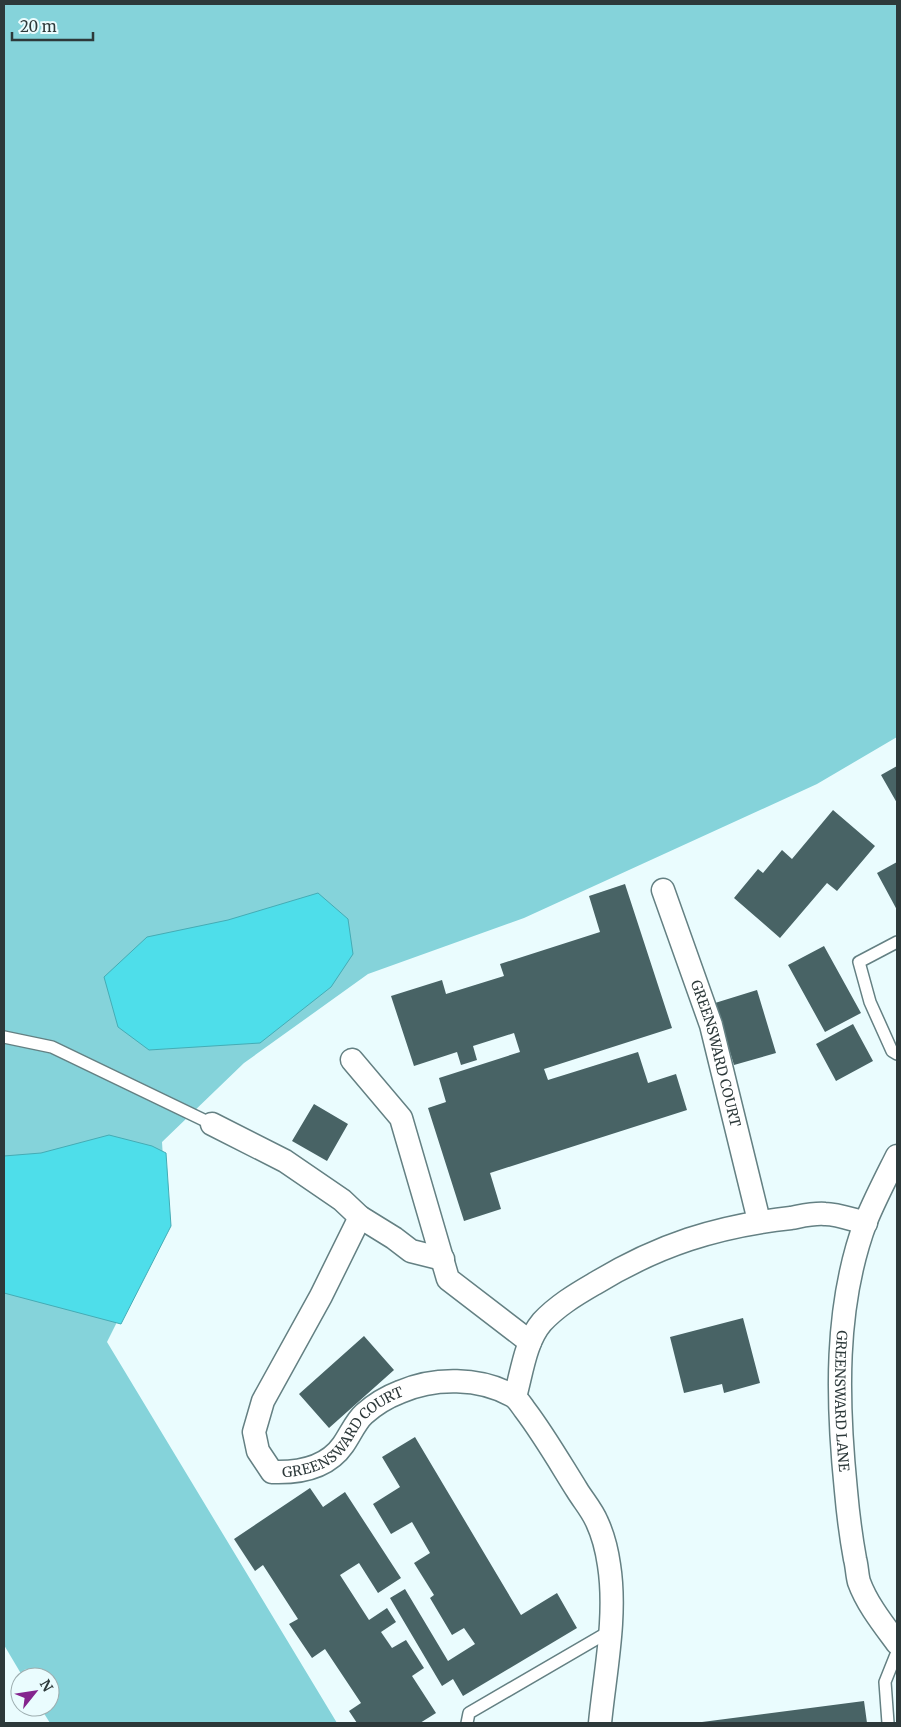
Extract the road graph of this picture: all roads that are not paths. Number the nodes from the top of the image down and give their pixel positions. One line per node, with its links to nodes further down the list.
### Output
1 (663, 890): 9 (street, GREENSWARD COURT)
2 (897, 942): 4 (lane)
3 (4, 1038): 6 (lane)
4 (897, 1054)
5 (352, 1060): 11 (street)
6 (212, 1124): 8 (street)
7 (897, 1156): 10 (street, GREENSWARD LANE)
8 (360, 1217): 11 (street); 13 (street, GREENSWARD COURT)
9 (759, 1221): 10 (street); 12 (street)
10 (866, 1223): 15 (street, GREENSWARD LANE)
11 (443, 1259): 12 (street)
12 (530, 1342): 13 (street)
13 (515, 1397): 14 (street)
14 (610, 1631): 17 (lane); 18 (street)
15 (897, 1643)
16 (897, 1652): 19 (lane)
17 (467, 1723)
18 (600, 1723)
19 (888, 1723)

